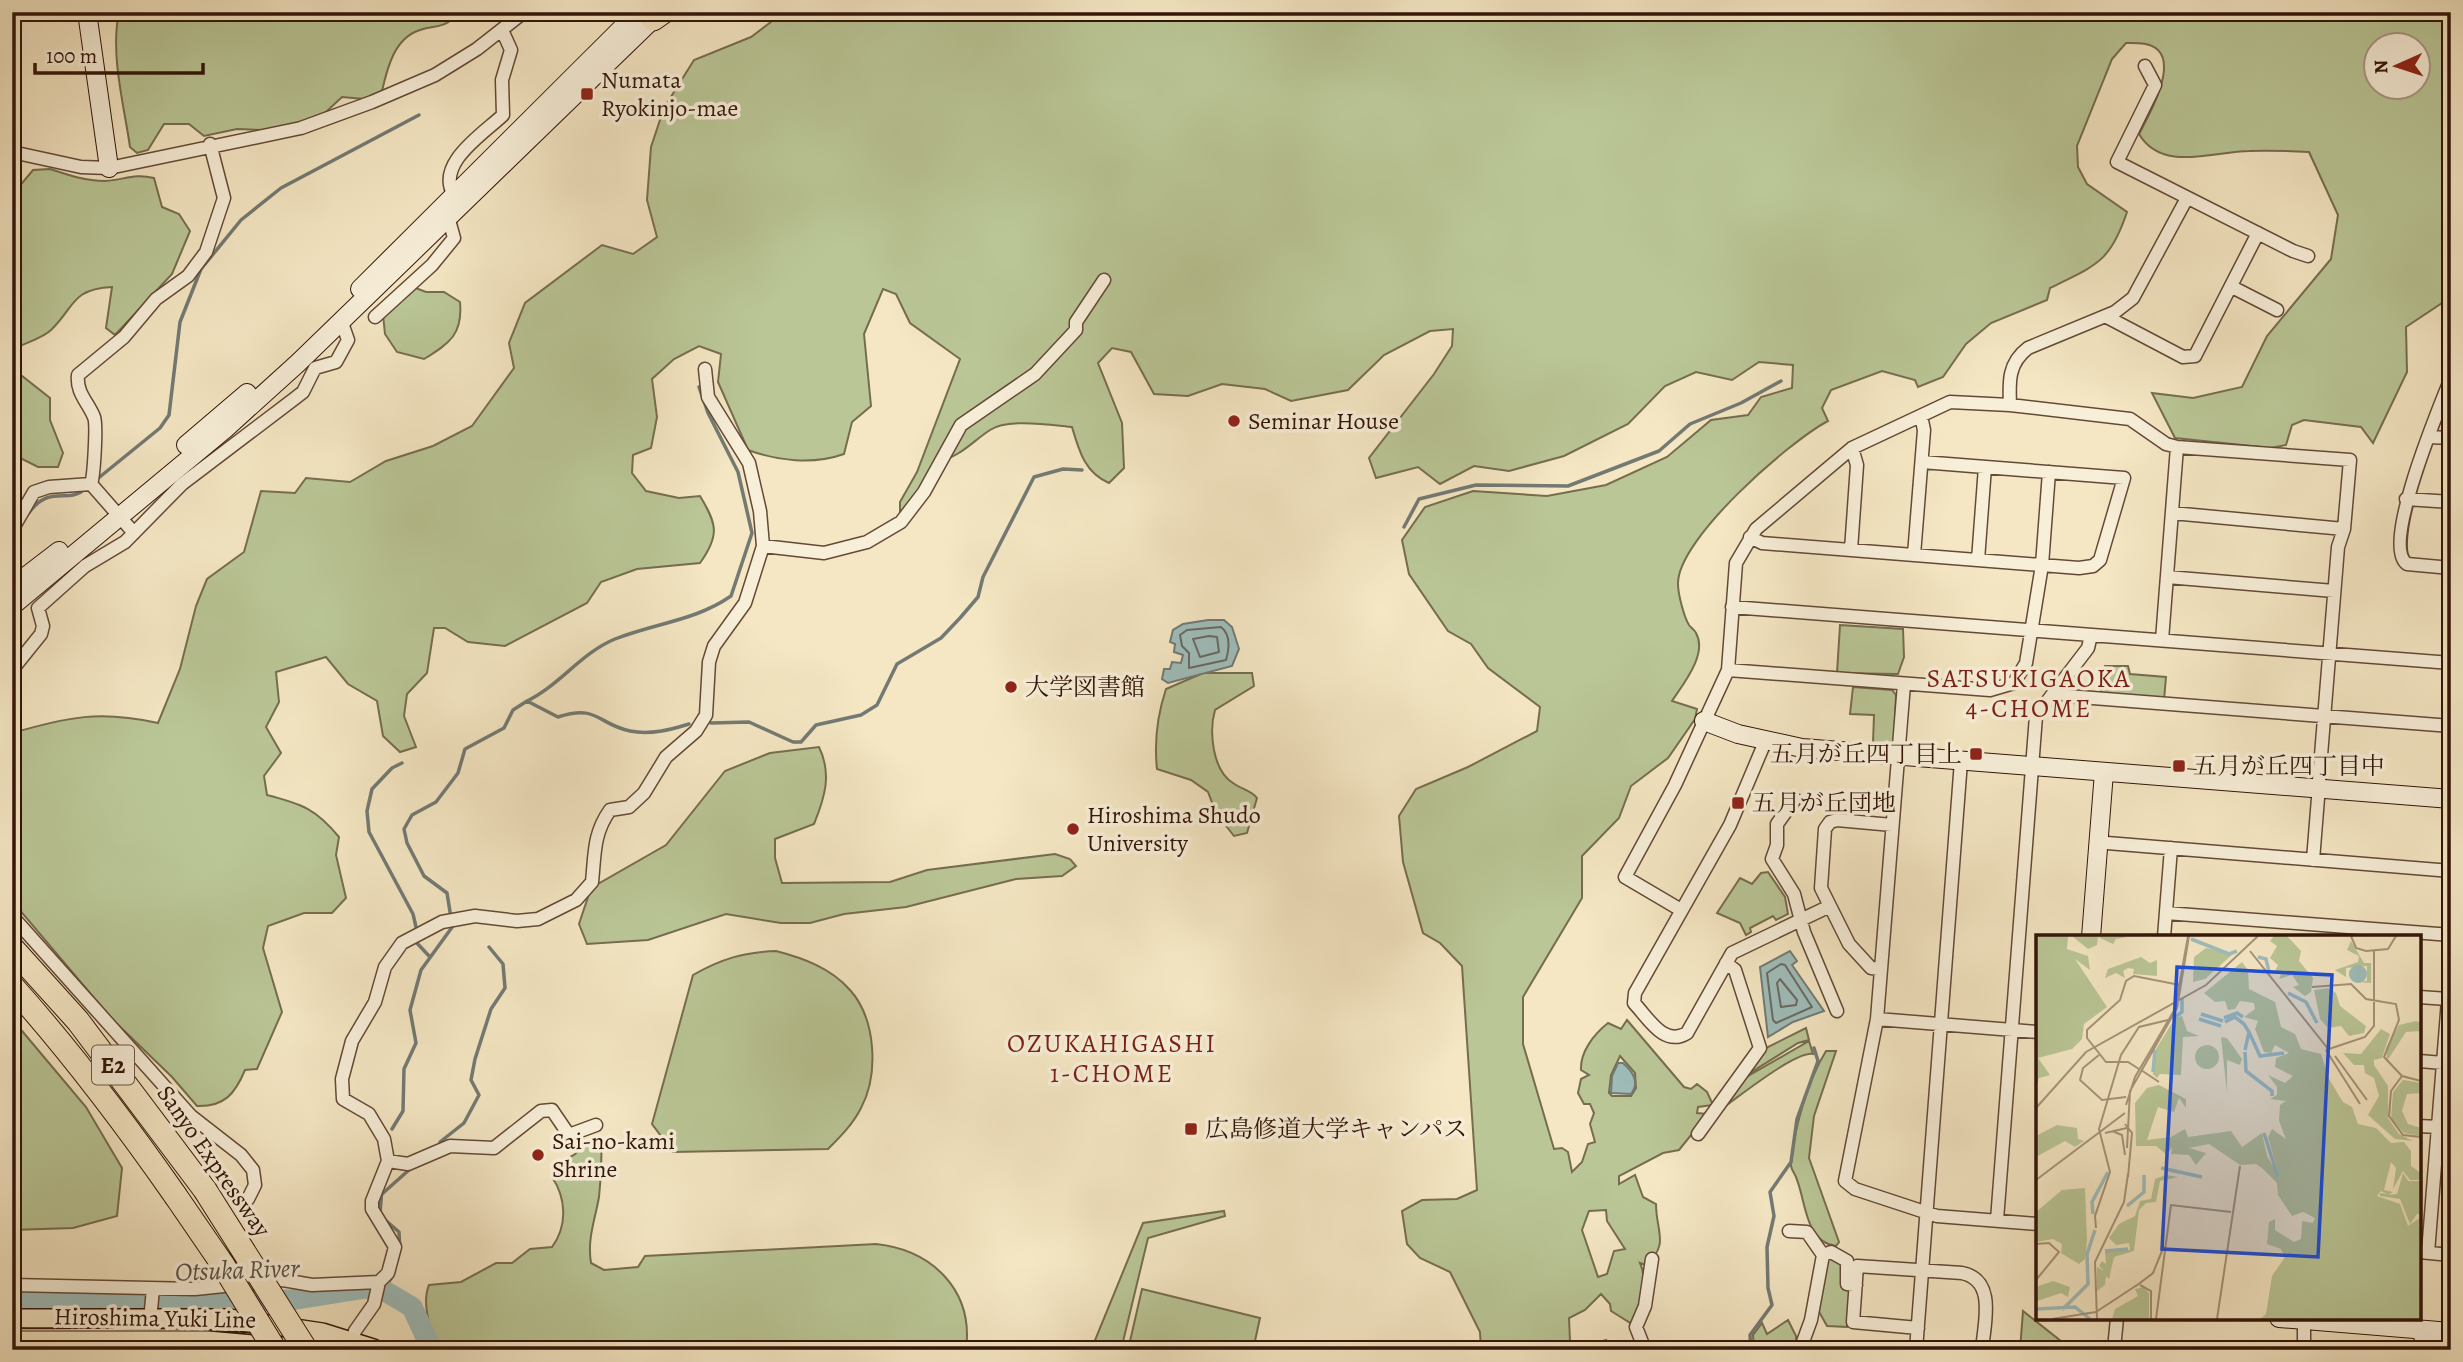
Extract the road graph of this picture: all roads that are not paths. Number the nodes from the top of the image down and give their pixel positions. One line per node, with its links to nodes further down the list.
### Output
1 (87, 12): 8 (street)
2 (524, 12): 4 (street)
3 (646, 14): 9 (street); 11 (street)
4 (502, 30): 6 (street); 9 (street)
5 (2145, 66): 10 (street)
6 (210, 144): 8 (street); 31 (street)
7 (12, 152): 8 (street)
8 (109, 168)
9 (454, 195): 34 (street)
10 (2187, 198): 12 (street); 17 (street)
11 (449, 220): 18 (street); 19 (street)
12 (2258, 233): 13 (street); 15 (street)
13 (2308, 256)
14 (1104, 280): 40 (street)
15 (2232, 287): 16 (street); 17 (street)
16 (2277, 310)
17 (2105, 316): 22 (street)
18 (375, 317)
19 (342, 323): 34 (street); 38 (street)
20 (705, 369): 40 (street)
21 (2451, 378): 24 (street)
22 (2010, 405): 23 (street); 26 (street)
23 (1921, 416): 27 (street); 28 (street)
24 (2429, 437): 25 (street); 32 (street)
25 (2451, 439)
26 (2177, 447): 35 (street); 36 (street)
27 (1852, 448): 39 (street); 41 (street)
28 (1922, 462): 29 (street); 42 (street)
29 (1985, 467): 30 (street); 43 (street)
30 (2049, 472): 44 (street); 44 (street)
31 (91, 484): 34 (street); 37 (street)
32 (2406, 499): 33 (street); 45 (street)
33 (2451, 502)
34 (116, 511): 38 (street); 47 (street); 49 (street)
35 (2172, 513): 36 (street); 46 (street)
36 (2344, 529): 48 (street)
37 (12, 530)
38 (134, 533): 56 (street)
39 (1750, 537): 41 (street); 50 (street)
40 (763, 546): 103 (street)
41 (1851, 551): 42 (street)
42 (1914, 555): 43 (street)
43 (1978, 560): 44 (street)
44 (2042, 565): 51 (street)
45 (2451, 568)
46 (2167, 577): 48 (street); 53 (street)
47 (12, 587)
48 (2334, 591): 54 (street)
49 (12, 606)
50 (1732, 607): 51 (street); 57 (street)
51 (2032, 631): 52 (street); 58 (street)
52 (2091, 635): 53 (street); 59 (street)
53 (2162, 640): 54 (street)
54 (2329, 653): 55 (street); 60 (street)
55 (2451, 663)
56 (12, 670)
57 (1727, 670): 58 (street); 61 (street)
58 (1904, 684): 64 (street)
59 (2056, 690): 60 (street); 66 (street)
60 (2324, 717): 62 (street); 68 (street)
61 (1704, 721): 63 (street); 78 (street)
62 (2451, 726)
63 (1765, 742): 64 (street); 78 (street)
64 (1898, 756): 65 (street); 72 (street)
65 (1962, 761): 66 (street); 94 (street)
66 (2032, 767): 67 (street); 95 (street)
67 (2104, 772): 71 (street); 82 (street)
68 (2319, 780)
69 (2318, 798): 75 (street)
70 (1795, 799): 81 (street)
71 (2451, 799)
72 (1892, 825): 77 (street); 88 (street)
73 (2107, 843): 74 (street)
74 (2171, 848): 75 (street); 79 (street)
75 (2313, 860): 76 (street)
76 (2451, 871)
77 (1830, 906): 81 (street); 88 (street)
78 (1681, 910): 86 (street)
79 (2166, 913): 83 (street); 84 (street)
80 (12, 916): 106 (street)
81 (1800, 920): 86 (street); 92 (street)
82 (2091, 935)
83 (2164, 935)
84 (2451, 935)
85 (12, 948): 134 (highway, Sanyo Expressway / E2, bridge)
86 (1726, 962): 102 (street)
87 (2451, 962): 91 (street)
88 (1881, 969): 93 (street)
89 (12, 986): 132 (highway, E2, bridge)
90 (2421, 997): 91 (street)
91 (2448, 999): 98 (street)
92 (1837, 1011)
93 (1877, 1019): 94 (street); 107 (street)
94 (1941, 1024): 95 (street); 107 (street)
95 (2011, 1030): 96 (street); 108 (street)
96 (2036, 1032)
97 (2421, 1061): 98 (street)
98 (2443, 1063): 101 (street)
99 (596, 1125): 103 (street)
100 (2421, 1126): 101 (street)
101 (2438, 1127): 105 (street)
102 (1698, 1134)
103 (388, 1161): 116 (street)
104 (2421, 1189): 105 (street)
105 (2433, 1190): 111 (street)
106 (248, 1199)
107 (1927, 1213): 108 (street); 115 (street)
108 (1997, 1220): 109 (street)
109 (2036, 1224)
110 (1789, 1231): 112 (street)
111 (2424, 1253): 113 (street)
112 (1823, 1255): 118 (street); 137 (street)
113 (2451, 1255)
114 (1652, 1259): 136 (street)
115 (1923, 1270): 118 (street); 124 (street); 139 (street)
116 (379, 1283): 119 (street); 127 (street)
117 (12, 1285): 119 (street)
118 (1856, 1285): 124 (street)
119 (153, 1292): 120 (street)
120 (151, 1316): 121 (main road, Hiroshima Yuki Line); 127 (main road, Hiroshima Yuki Line); 130 (street)
121 (12, 1320)
122 (2117, 1320): 131 (street)
123 (2304, 1320): 125 (street); 140 (street)
124 (1918, 1328): 138 (street)
125 (2420, 1329): 126 (street); 141 (street)
126 (2451, 1332)
127 (352, 1341): 135 (main road, Hiroshima Yuki Line)
128 (12, 1342): 130 (main road, Hiroshima Yuki Line)
129 (207, 1346): 130 (main road, Hiroshima Yuki Line); 133 (main road, Hiroshima Yuki Line)
130 (150, 1347)
131 (2111, 1349)
132 (275, 1350)
133 (296, 1350)
134 (306, 1350)
135 (373, 1350)
136 (1645, 1350)
137 (1800, 1350)
138 (1916, 1350)
139 (1982, 1350)
140 (2304, 1350)
141 (2443, 1350)

